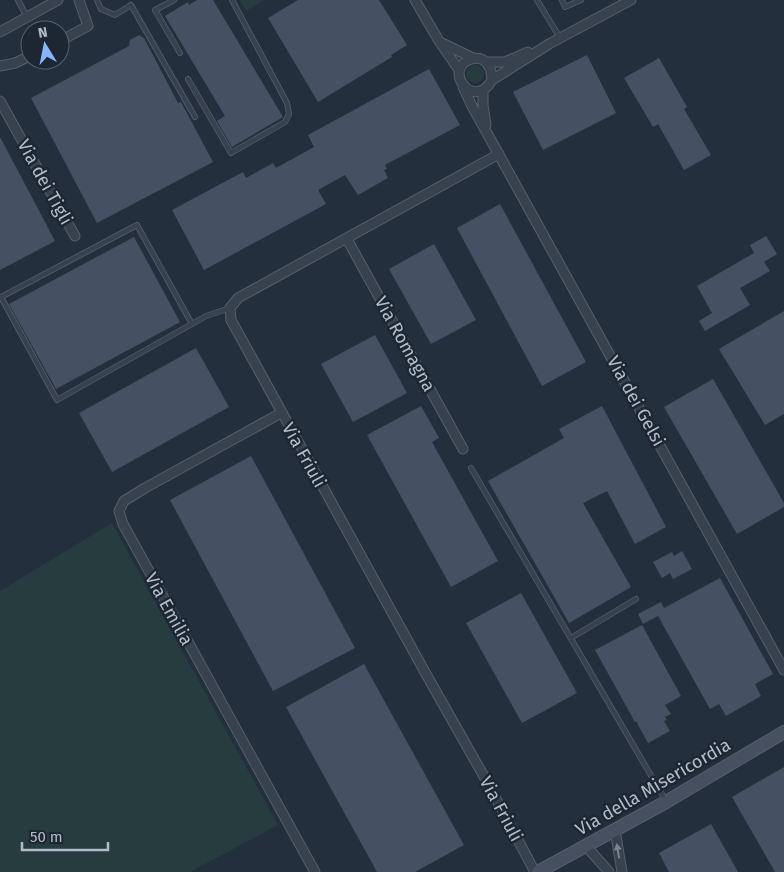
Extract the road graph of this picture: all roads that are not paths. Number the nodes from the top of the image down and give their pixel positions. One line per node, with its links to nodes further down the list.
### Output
1 (18, 0): 13 (lane)
2 (58, 0): 13 (street)
3 (79, 0): 15 (street)
4 (97, 0): 30 (lane)
5 (174, 0): 19 (lane)
6 (232, 0): 25 (lane)
7 (415, 0): 17 (street)
8 (538, 0): 16 (lane)
9 (562, 0): 10 (lane)
10 (581, 0)
11 (631, 0): 12 (street)
12 (618, 3): 16 (street)
13 (27, 17): 14 (street)
14 (0, 32)
15 (70, 35)
16 (560, 38): 18 (street)
17 (439, 41): 20 (street); 24 (street)
18 (549, 44): 22 (street); 26 (street)
19 (180, 54)
20 (473, 58): 22 (street); 24 (street)
21 (20, 61): 23 (street)
22 (487, 62): 26 (street)
23 (0, 66)
24 (459, 70): 27 (street)
25 (188, 79)
26 (492, 80): 28 (street)
27 (463, 87): 28 (street); 31 (street, Via dei Gelsi)
28 (483, 90): 31 (street)
29 (0, 101): 33 (street, Via dei Tigli)
30 (195, 116)
31 (487, 133): 32 (street, Via dei Gelsi)
32 (499, 154): 34 (street); 42 (street, Via dei Gelsi)
33 (75, 236)
34 (347, 239): 35 (street); 38 (street, Via Romagna)
35 (230, 308): 36 (lane); 37 (street, Via Friuli)
36 (192, 324): 36 (lane)
37 (281, 413): 47 (street, Via Emilia); 48 (street, Via Friuli)
38 (463, 449)
39 (472, 468): 41 (lane)
40 (636, 599): 41 (lane)
41 (571, 638): 44 (lane)
42 (784, 670)
43 (784, 732): 44 (street, Via della Misericordia)
44 (666, 802): 45 (street, Via della Misericordia)
45 (615, 830): 46 (street, Via della Misericordia); 50 (street, one-way to 45)
46 (586, 846): 48 (street, Via della Misericordia); 49 (street)
47 (315, 872)
48 (537, 872)
49 (609, 872)
50 (622, 872)

